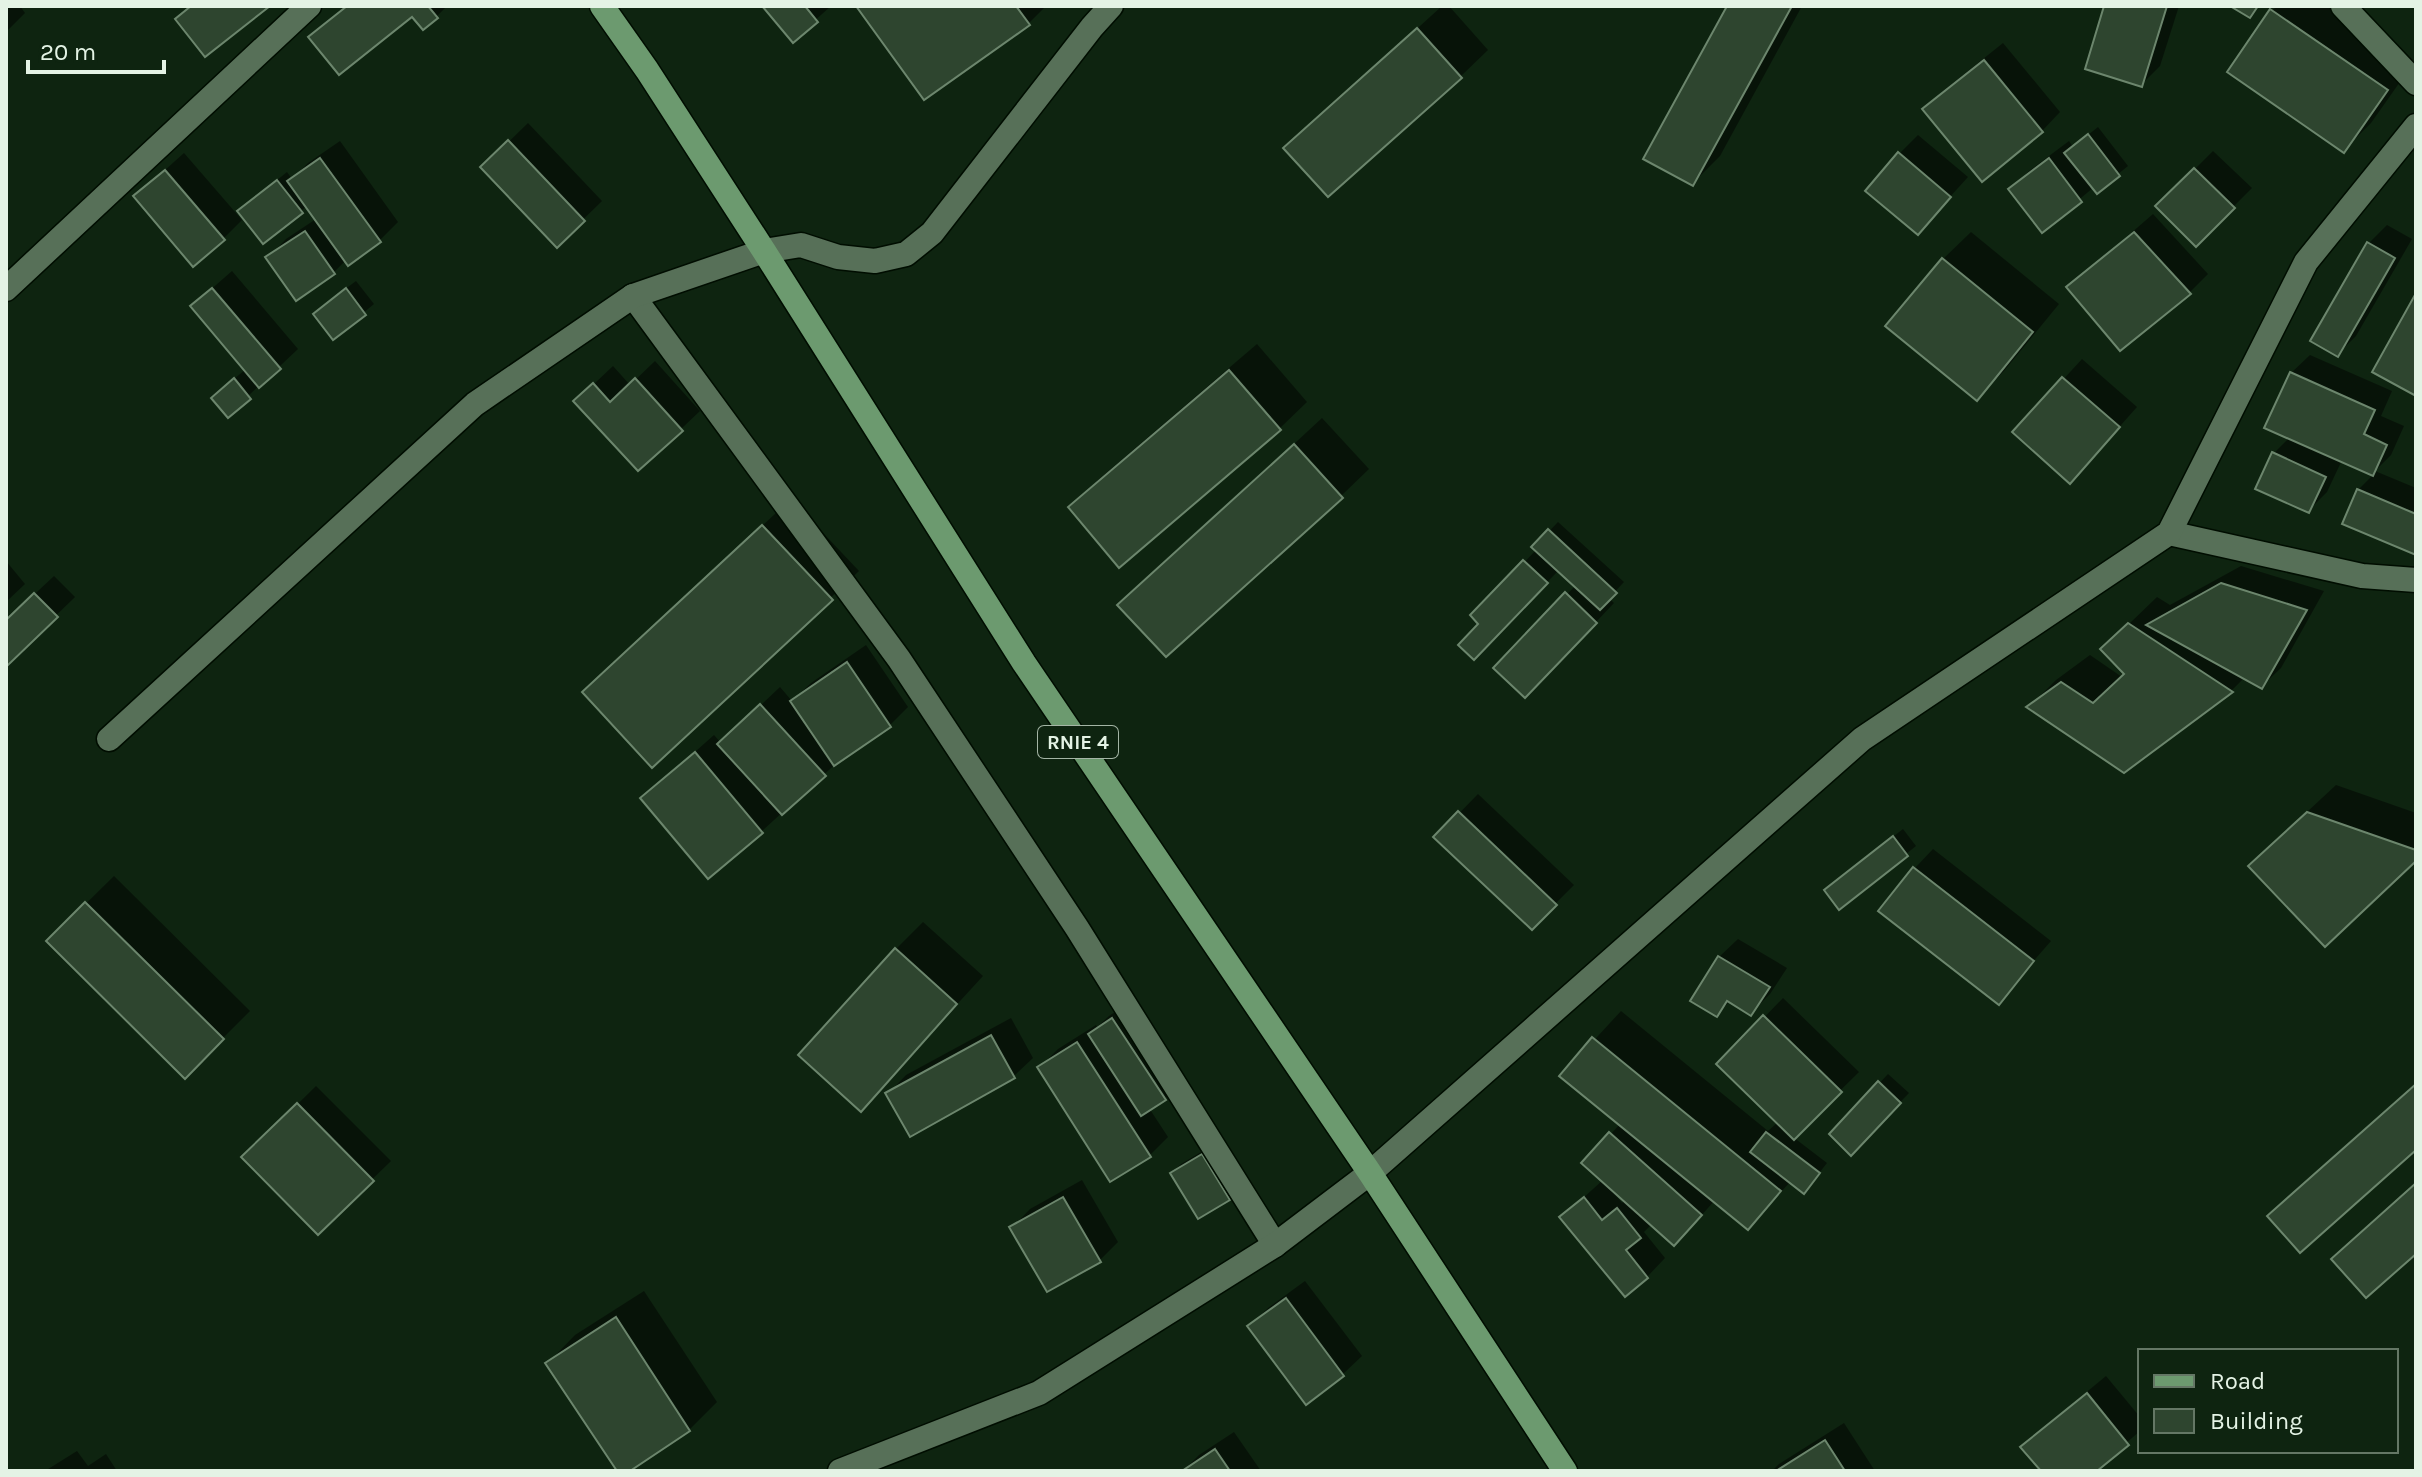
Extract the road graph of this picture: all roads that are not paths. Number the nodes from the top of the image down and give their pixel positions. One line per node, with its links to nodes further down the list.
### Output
1 (309, 6): 8 (street)
2 (602, 6): 7 (main road, RNIE 4)
3 (1111, 6): 7 (street)
4 (2343, 6): 5 (street)
5 (2416, 83)
6 (2416, 126): 10 (street)
7 (764, 251): 9 (street); 13 (main road, RNIE 4)
8 (6, 289)
9 (633, 296): 12 (street); 14 (street)
10 (2169, 533): 11 (street); 13 (street)
11 (2416, 580)
12 (109, 739)
13 (1370, 1173): 14 (street); 16 (main road, RNIE 4)
14 (1275, 1245): 15 (street)
15 (840, 1471)
16 (1565, 1471)

